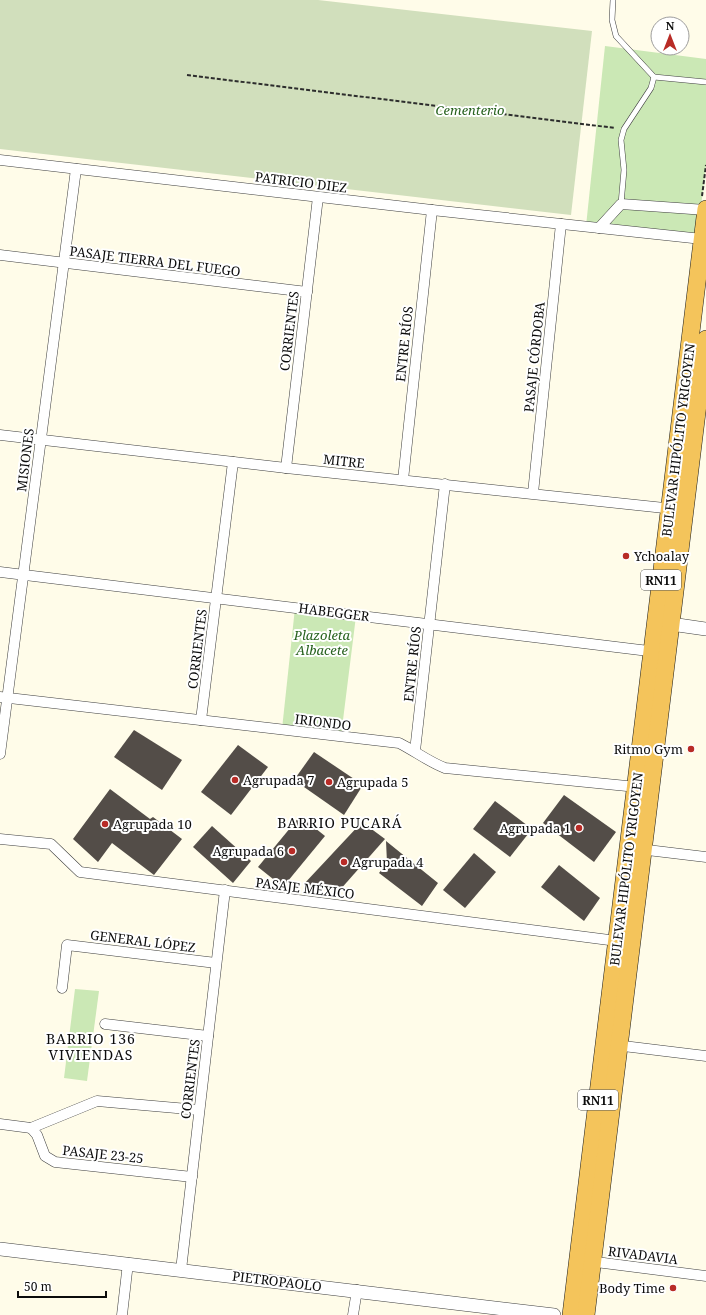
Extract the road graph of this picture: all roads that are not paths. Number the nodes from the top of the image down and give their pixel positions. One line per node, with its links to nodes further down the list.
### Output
1 (614, 0): 2 (lane)
2 (654, 77): 3 (lane); 7 (lane)
3 (706, 82)
4 (0, 160): 5 (street, PATRICIO DIEZ)
5 (76, 169): 6 (street, PATRICIO DIEZ); 14 (street, MISIONES)
6 (318, 197): 8 (street, PATRICIO DIEZ); 15 (street, CORRIENTES)
7 (621, 204): 9 (street); 11 (street)
8 (432, 210): 10 (street, PATRICIO DIEZ); 22 (street, ENTRE RÍOS)
9 (706, 210): 12 (highway, BULEVAR HIPÓLITO YRIGOYEN / RN11)
10 (561, 224): 11 (street, PATRICIO DIEZ); 24 (street, PASAJE CÓRDOBA)
11 (599, 228): 12 (street, PATRICIO DIEZ)
12 (702, 239): 17 (highway, BULEVAR HIPÓLITO YRIGOYEN / RN11)
13 (0, 256): 14 (street, PASAJE TIERRA DEL FUEGO)
14 (64, 263): 15 (street, PASAJE TIERRA DEL FUEGO); 19 (street, MISIONES)
15 (307, 292): 21 (street, CORRIENTES)
16 (706, 338): 17 (highway, BULEVAR HIPÓLITO YRIGOYEN / RN11)
17 (694, 427): 25 (highway, BULEVAR HIPÓLITO YRIGOYEN / RN11)
18 (0, 435): 19 (street, MITRE)
19 (41, 440): 20 (street, MITRE); 27 (street, MISIONES)
20 (233, 462): 21 (street, MITRE); 28 (street, CORRIENTES)
21 (286, 468): 22 (street, MITRE)
22 (403, 480): 23 (street, MITRE)
23 (445, 484): 24 (street, MITRE); 29 (street, ENTRE RÍOS)
24 (533, 493): 25 (street, MITRE)
25 (677, 509): 30 (highway, BULEVAR HIPÓLITO YRIGOYEN / RN11); 32 (highway, BULEVAR HIPÓLITO YRIGOYEN / RN11)
26 (0, 572): 27 (street, HABEGGER)
27 (23, 575): 28 (street, HABEGGER); 33 (street, MISIONES)
28 (216, 598): 29 (street, HABEGGER); 34 (street, CORRIENTES)
29 (429, 624): 32 (street, HABEGGER); 35 (street, ENTRE RÍOS)
30 (671, 624): 31 (street); 32 (highway, BULEVAR HIPÓLITO YRIGOYEN / RN11)
31 (706, 629)
32 (660, 652): 37 (highway, BULEVAR HIPÓLITO YRIGOYEN / RN11); 39 (highway, BULEVAR HIPÓLITO YRIGOYEN / RN11)
33 (4, 698): 34 (street, IRIONDO); 36 (street, MISIONES)
34 (202, 720): 35 (street, IRIONDO)
35 (415, 751): 37 (street, IRIONDO)
36 (0, 754)
37 (637, 787): 39 (highway, BULEVAR HIPÓLITO YRIGOYEN / RN11)
38 (0, 839): 41 (street, PASAJE MÉXICO)
39 (636, 849): 40 (street); 42 (highway, BULEVAR HIPÓLITO YRIGOYEN / RN11); 47 (highway, BULEVAR HIPÓLITO YRIGOYEN / RN11)
40 (706, 858)
41 (225, 890): 42 (street, PASAJE MÉXICO); 43 (street, CORRIENTES)
42 (617, 941): 47 (highway, BULEVAR HIPÓLITO YRIGOYEN / RN11)
43 (216, 963): 44 (street, GENERAL LÓPEZ); 46 (street, CORRIENTES)
44 (62, 988)
45 (105, 1024): 46 (street)
46 (208, 1036): 49 (street, CORRIENTES)
47 (612, 1044): 48 (street); 54 (highway, BULEVAR HIPÓLITO YRIGOYEN / RN11)
48 (706, 1056)
49 (199, 1110): 51 (street); 52 (street, CORRIENTES)
50 (0, 1124): 51 (street)
51 (31, 1128): 52 (street, PASAJE 23-25)
52 (192, 1176): 56 (street, CORRIENTES)
53 (0, 1249): 55 (street, PIETROPAOLO)
54 (585, 1261): 57 (street, RIVADAVIA); 62 (highway, BULEVAR HIPÓLITO YRIGOYEN / RN11); 63 (highway, BULEVAR HIPÓLITO YRIGOYEN / RN11)
55 (128, 1263): 56 (street, PIETROPAOLO); 59 (street)
56 (181, 1270): 58 (street, PIETROPAOLO)
57 (706, 1276)
58 (357, 1290): 60 (street); 61 (street, PIETROPAOLO)
59 (122, 1315)
60 (354, 1315)
61 (554, 1315)
62 (571, 1315)
63 (586, 1315)

